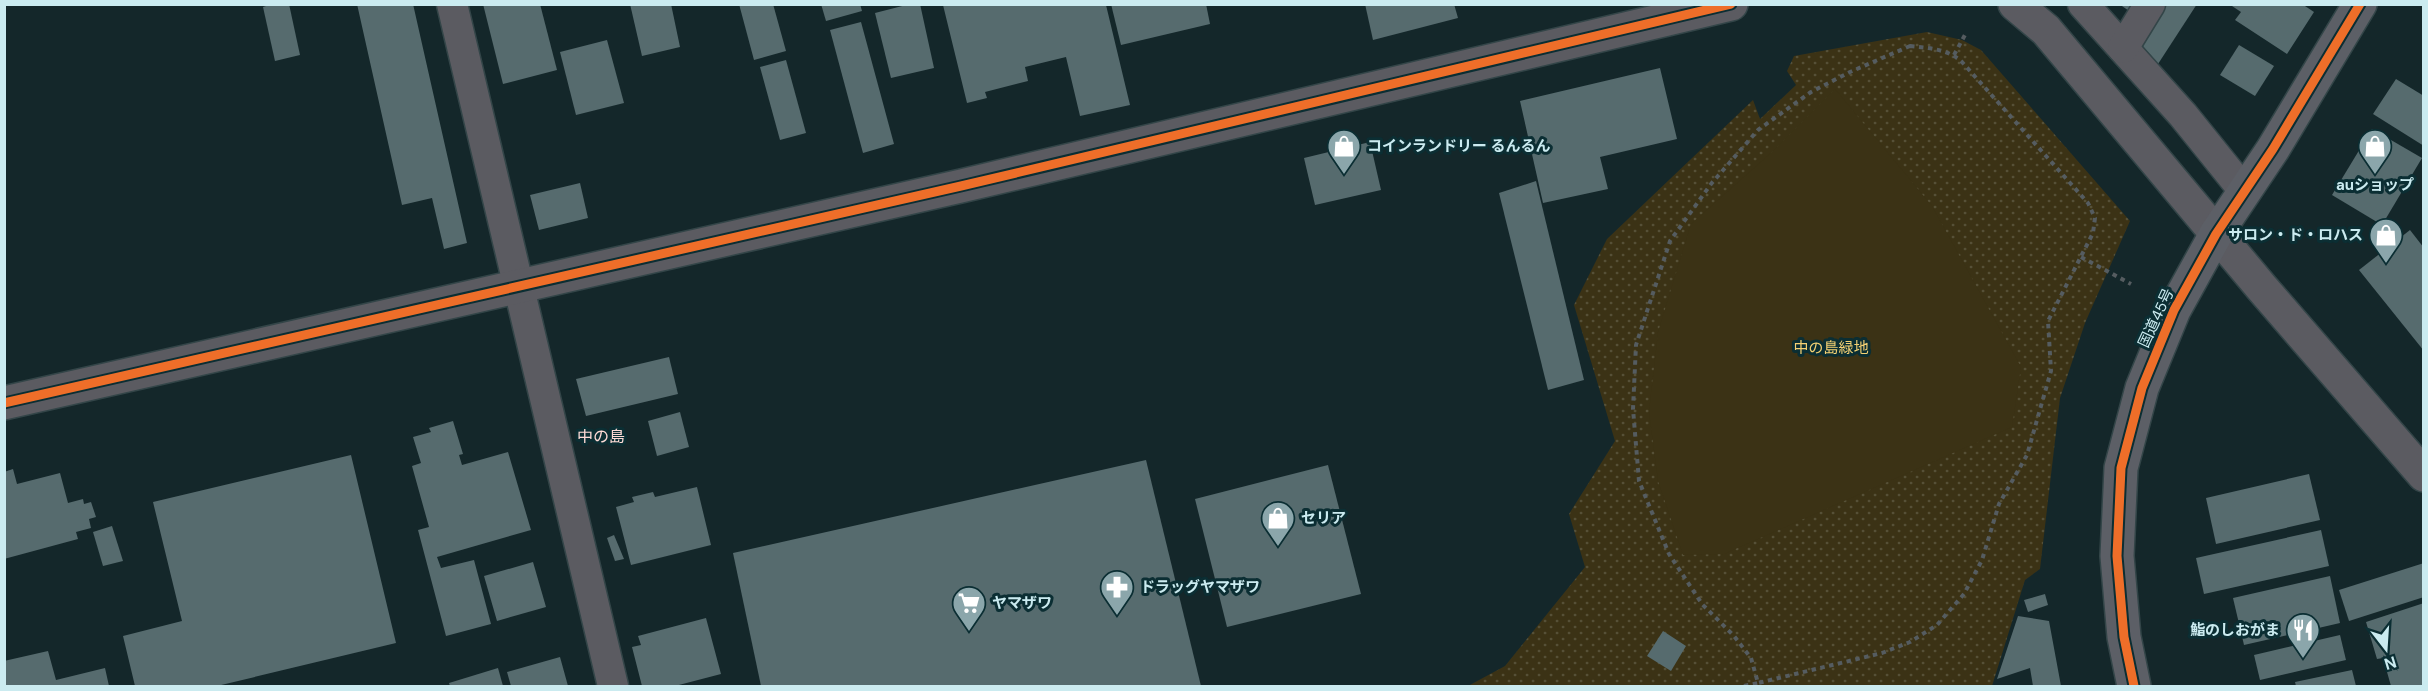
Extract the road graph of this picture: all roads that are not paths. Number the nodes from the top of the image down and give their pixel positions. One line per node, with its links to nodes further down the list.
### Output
1 (452, 4): 10 (street)
2 (1731, 4): 10 (street)
3 (2015, 4): 9 (street)
4 (2083, 4): 7 (street)
5 (2150, 4): 7 (street)
6 (2360, 4): 8 (highway, 国道45号)
7 (2123, 48): 8 (street)
8 (2245, 192): 9 (highway, 国道45号)
9 (2217, 234): 12 (street); 14 (highway, 国道45号)
10 (518, 287): 11 (street); 13 (street)
11 (4, 403)
12 (2424, 475)
13 (613, 687)
14 (2134, 687)

